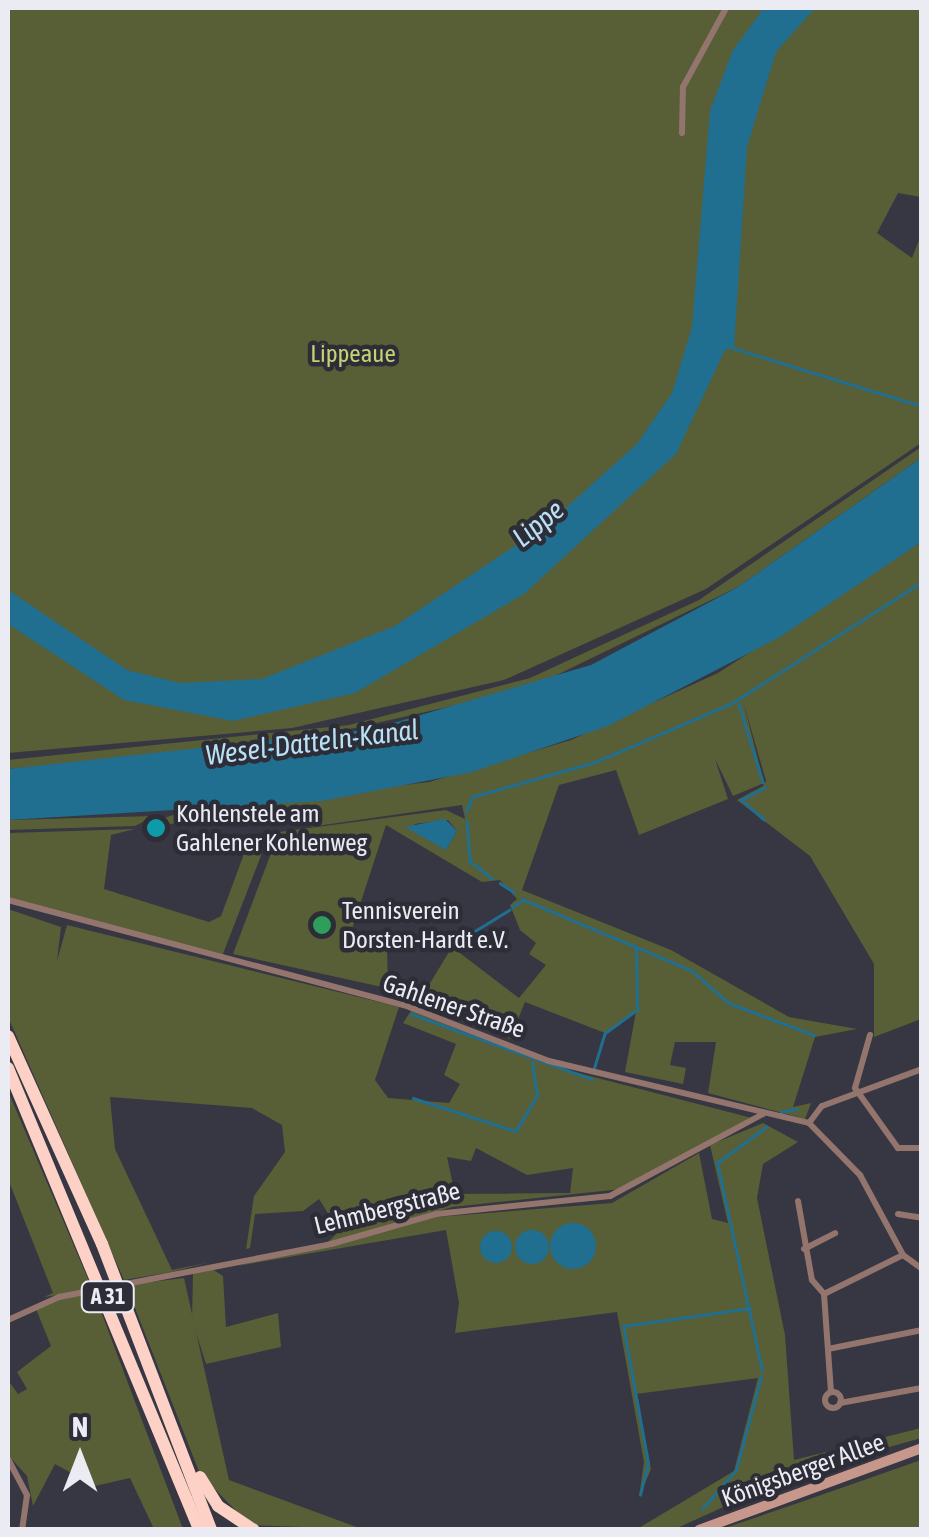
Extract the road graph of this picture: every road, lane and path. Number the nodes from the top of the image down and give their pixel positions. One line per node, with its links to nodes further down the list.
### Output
1 (726, 8): 2 (street)
2 (682, 133)
3 (8, 900): 9 (street, Gahlener Straße)
4 (870, 1035): 8 (street)
5 (8, 1036): 23 (highway, A 31)
6 (8, 1068): 30 (highway, A 31)
7 (922, 1069): 8 (street)
8 (861, 1092): 10 (street); 11 (street)
9 (763, 1114): 10 (street, Gahlener Straße); 20 (street, Lehmbergstraße)
10 (809, 1124): 17 (street)
11 (922, 1148)
12 (798, 1201): 16 (street)
13 (898, 1214): 14 (street)
14 (922, 1218)
15 (836, 1234): 16 (street)
16 (804, 1249): 19 (street)
17 (903, 1255): 18 (street); 19 (street)
18 (922, 1269)
19 (824, 1294): 22 (street)
20 (8, 1320)
21 (922, 1330): 22 (street)
22 (828, 1349): 25 (street)
23 (158, 1384): 31 (highway, A 31); 32 (highway)
24 (922, 1388): 26 (street)
25 (831, 1392): 26 (street); 26 (street)
26 (840, 1403)
27 (922, 1448): 33 (main road, Königsberger Allee)
28 (8, 1460): 29 (street)
29 (22, 1530)
30 (199, 1530)
31 (211, 1530)
32 (254, 1530)
33 (698, 1530)

